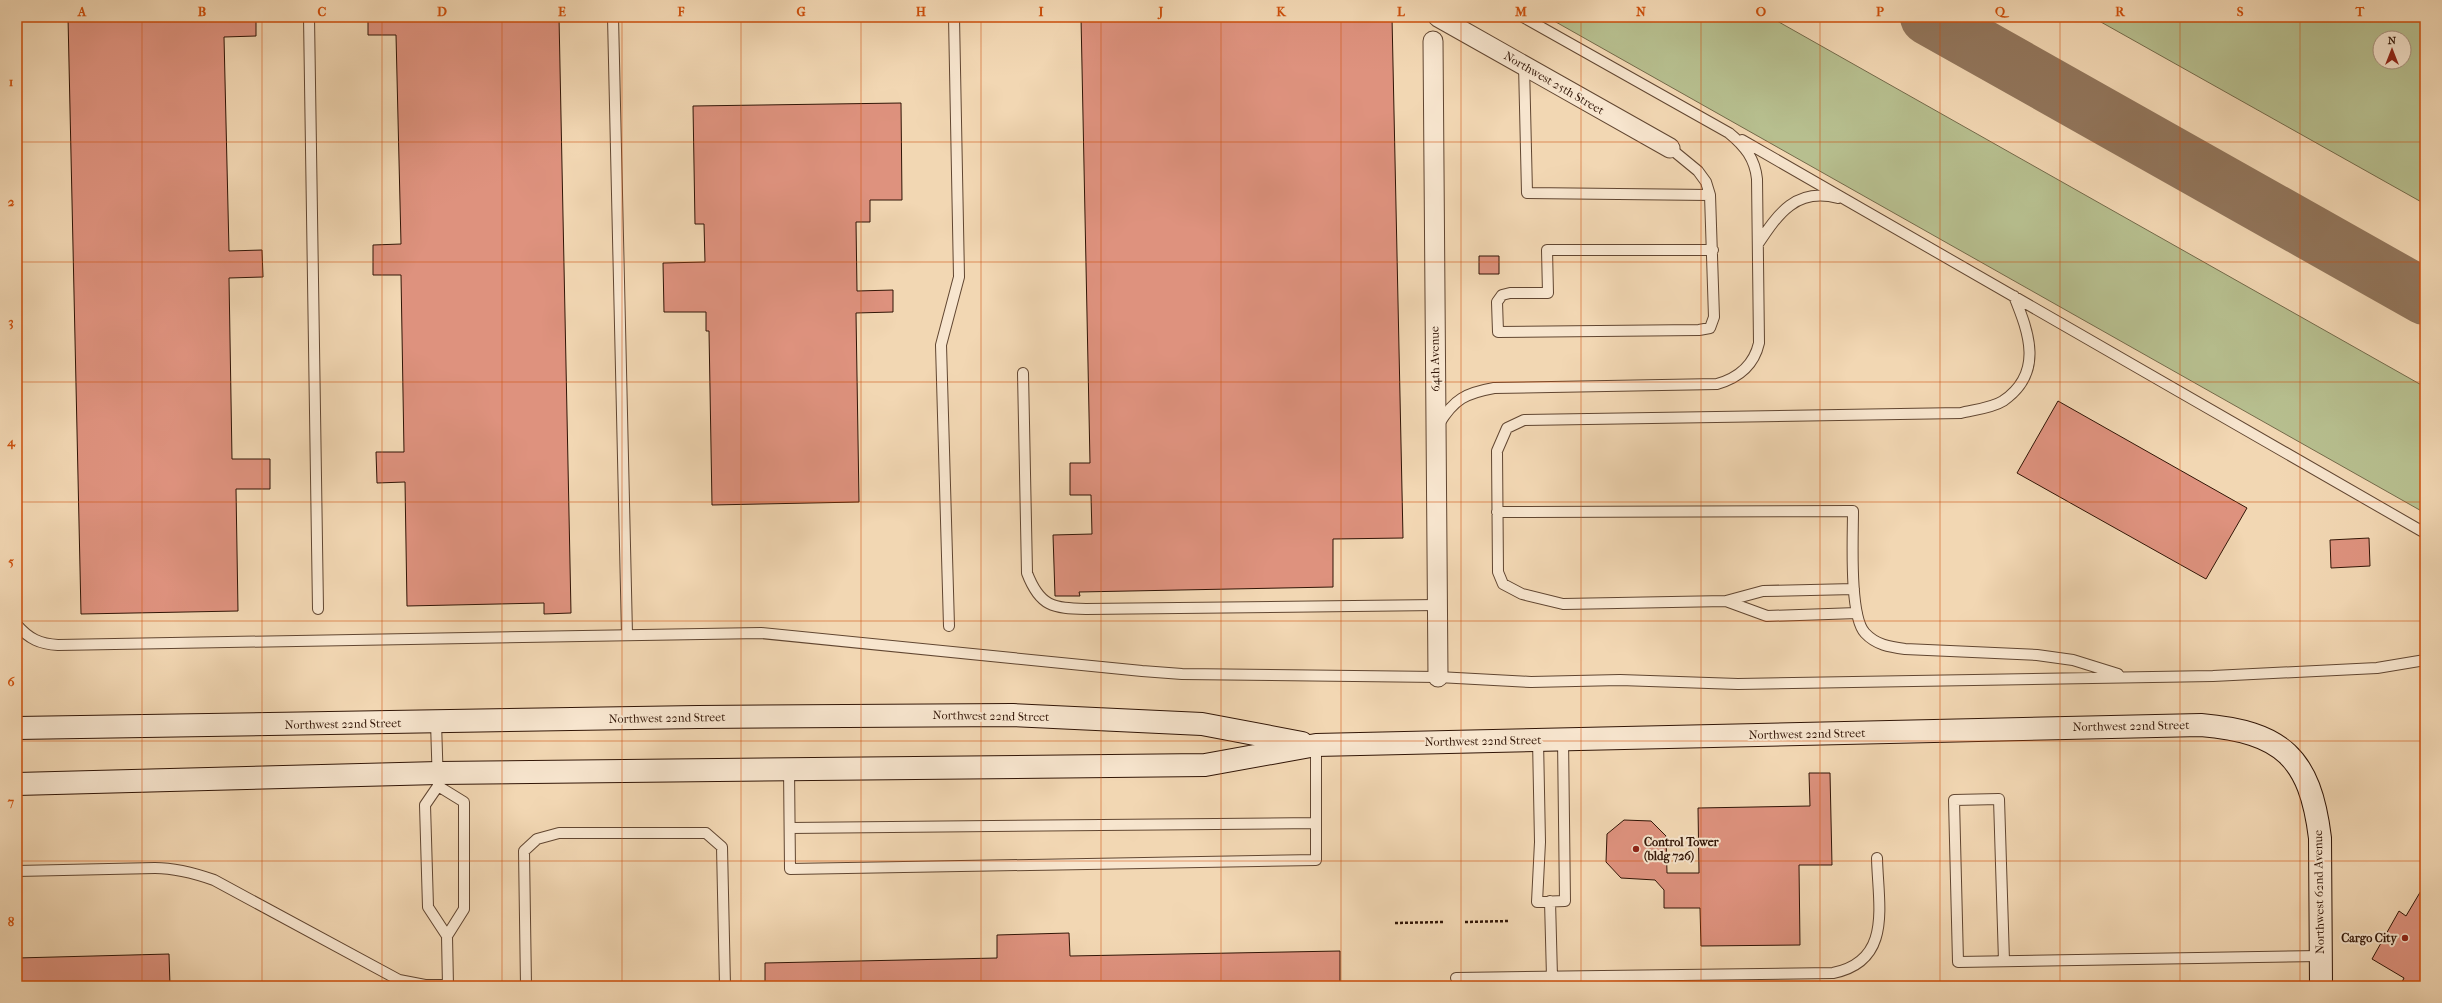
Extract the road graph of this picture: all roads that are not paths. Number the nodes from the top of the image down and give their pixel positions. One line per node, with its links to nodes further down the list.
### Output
1 (308, 17): 22 (lane)
2 (613, 17): 26 (lane)
3 (954, 17): 25 (lane)
4 (1438, 17): 7 (street, Northwest 25th Street)
5 (1522, 17): 8 (lane)
6 (1433, 41): 16 (street, 64th Avenue)
7 (1524, 65): 9 (street, Northwest 25th Street); 10 (lane)
8 (1729, 133): 11 (lane); 12 (lane)
9 (1670, 148): 10 (lane)
10 (1710, 195): 13 (lane)
11 (1846, 200): 12 (lane); 14 (lane)
12 (1758, 244): 16 (lane)
13 (1713, 250): 13 (lane)
14 (2014, 296): 17 (lane); 18 (lane)
15 (1023, 373): 21 (lane)
16 (1435, 431): 21 (street, 64th Avenue)
17 (1497, 512): 19 (lane); 20 (lane)
18 (2425, 533)
19 (1854, 589): 20 (lane); 23 (lane)
20 (1726, 601): 23 (lane)
21 (1437, 605): 28 (street, 64th Avenue)
22 (318, 609)
23 (1857, 613): 29 (lane)
24 (17, 625): 26 (lane)
25 (949, 626)
26 (626, 634): 28 (lane)
27 (2425, 660): 29 (lane)
28 (1438, 677): 29 (lane)
29 (2127, 677)
30 (436, 722): 31 (street, Northwest 22nd Street); 34 (street, Northwest 22nd Street); 37 (lane)
31 (17, 728)
32 (1563, 739): 33 (street, Northwest 22nd Street); 35 (street, Northwest 22nd Street); 43 (lane)
33 (1538, 740): 34 (street, Northwest 22nd Street); 43 (lane)
34 (1316, 746): 36 (street, Northwest 22nd Street); 39 (lane)
35 (2292, 756): 45 (street, Northwest 62nd Avenue)
36 (789, 768): 37 (street, Northwest 22nd Street); 40 (lane)
37 (438, 780): 38 (street, Northwest 22nd Street); 44 (lane); 44 (lane)
38 (17, 784)
39 (1316, 823): 40 (lane); 40 (lane)
40 (790, 828)
41 (1877, 858): 47 (lane)
42 (17, 871): 49 (lane)
43 (1550, 901): 47 (lane)
44 (447, 936): 49 (lane)
45 (2320, 956): 46 (lane); 52 (street, Northwest 62nd Avenue)
46 (2004, 960): 46 (lane)
47 (1552, 977): 48 (lane)
48 (1456, 978)
49 (448, 986)
50 (526, 986): 51 (lane)
51 (725, 986)
52 (2321, 986)

